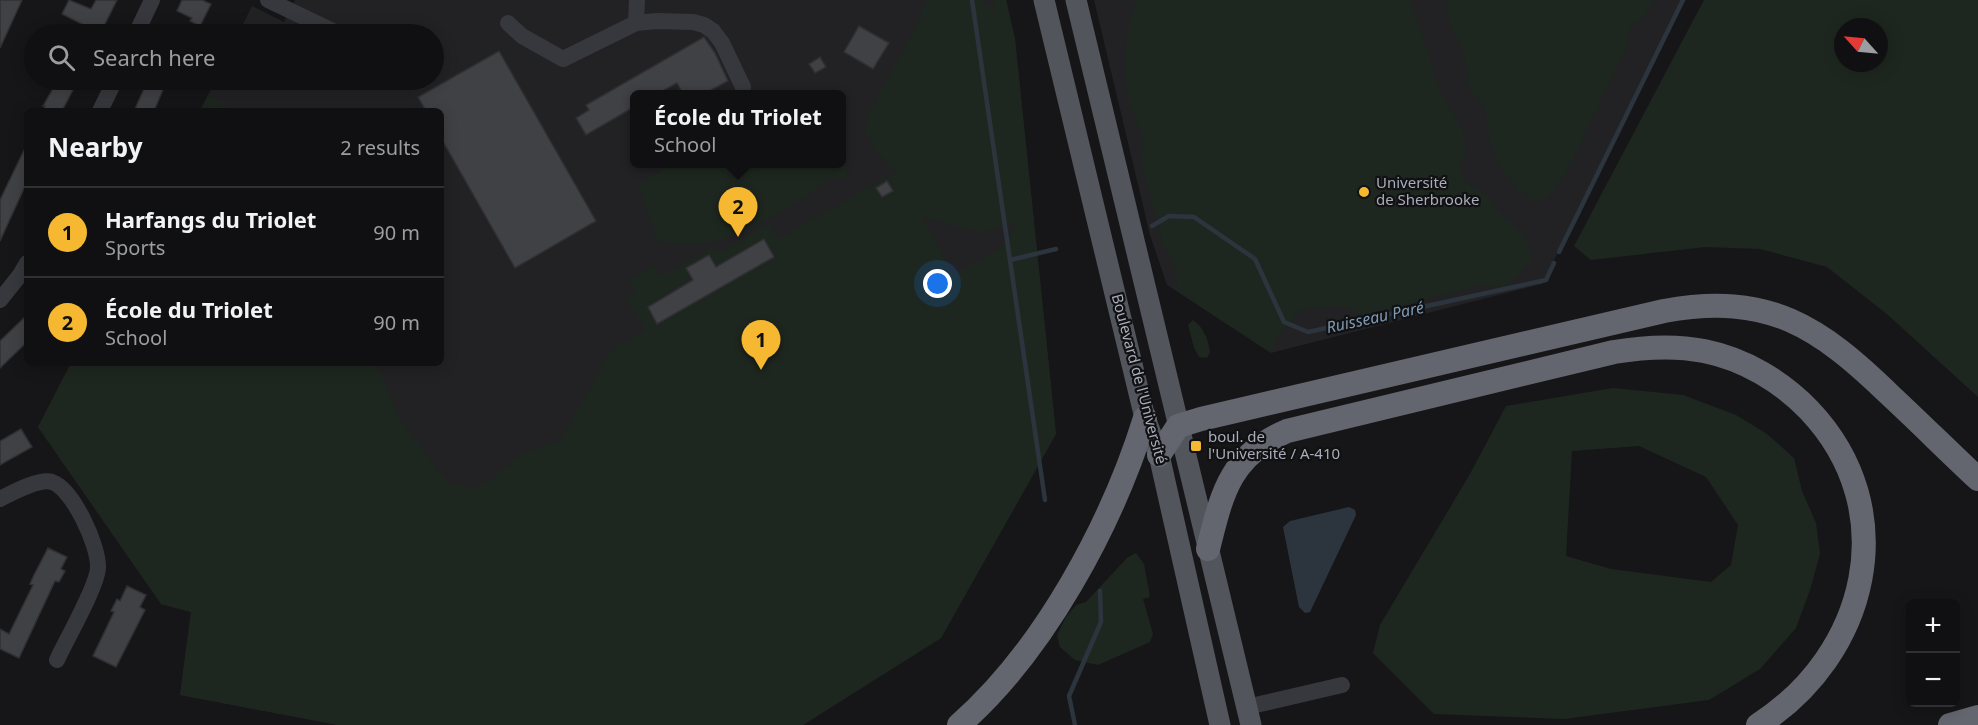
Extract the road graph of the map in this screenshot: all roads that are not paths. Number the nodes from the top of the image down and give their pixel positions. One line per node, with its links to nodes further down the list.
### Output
1 (152, 0): 8 (street)
2 (637, 0): 7 (street)
3 (1044, 0): 15 (main road, Boulevard de l'Université)
4 (1076, 0): 16 (main road, Boulevard de l'Université)
5 (279, 2): 9 (street)
6 (508, 23): 7 (street)
7 (636, 23): 10 (street)
8 (141, 24)
9 (320, 24)
10 (743, 87)
11 (110, 90): 12 (street)
12 (101, 108)
13 (24, 268): 14 (street)
14 (0, 300)
15 (1145, 418): 17 (main road, Boulevard de l'Université); 25 (highway)
16 (1178, 426): 17 (highway); 18 (highway); 20 (main road, Boulevard de l'Université)
17 (1159, 455): 26 (main road, Boulevard de l'Université)
18 (1978, 479)
19 (0, 499): 21 (street)
20 (1208, 549): 23 (main road, Boulevard de l'Université); 27 (highway)
21 (57, 660)
22 (1342, 686): 23 (street)
23 (1249, 716)
24 (1978, 717): 28 (highway)
25 (958, 725)
26 (1220, 725)
27 (1758, 725)
28 (1950, 725)

